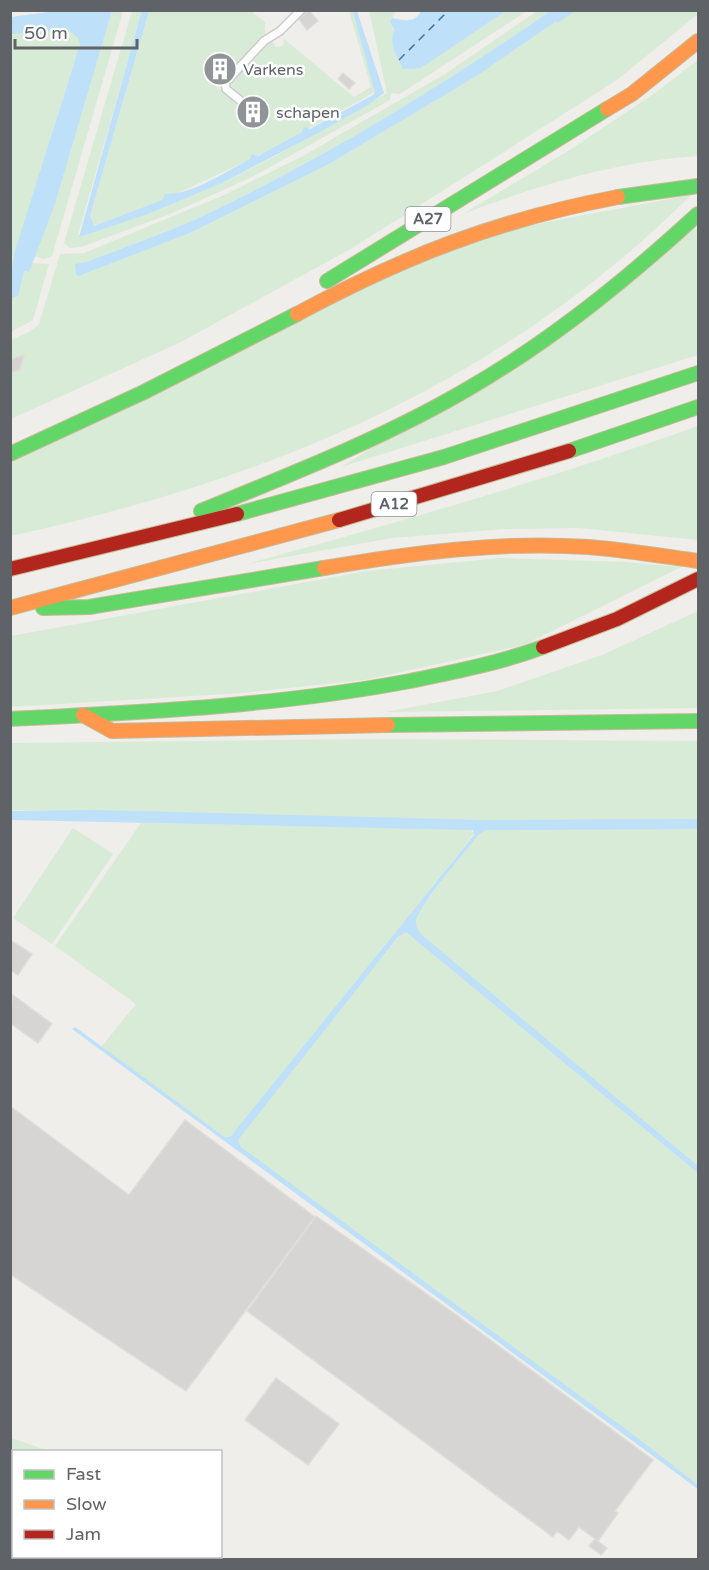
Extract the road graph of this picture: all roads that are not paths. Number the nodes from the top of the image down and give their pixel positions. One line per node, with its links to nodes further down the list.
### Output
1 (301, 10): 3 (lane)
2 (273, 25): 3 (lane)
3 (280, 31): 5 (lane)
4 (699, 41): 9 (highway, A27)
5 (241, 101)
6 (699, 186): 9 (highway)
7 (699, 214): 12 (highway)
8 (699, 373): 12 (highway, A12)
9 (152, 389): 11 (highway)
10 (699, 407): 16 (highway, A12)
11 (10, 454)
12 (132, 539): 14 (highway, A12)
13 (699, 561): 16 (highway, A12)
14 (10, 568)
15 (699, 579): 17 (highway)
16 (10, 609)
17 (83, 716): 18 (highway); 19 (highway)
18 (10, 719)
19 (699, 721)

